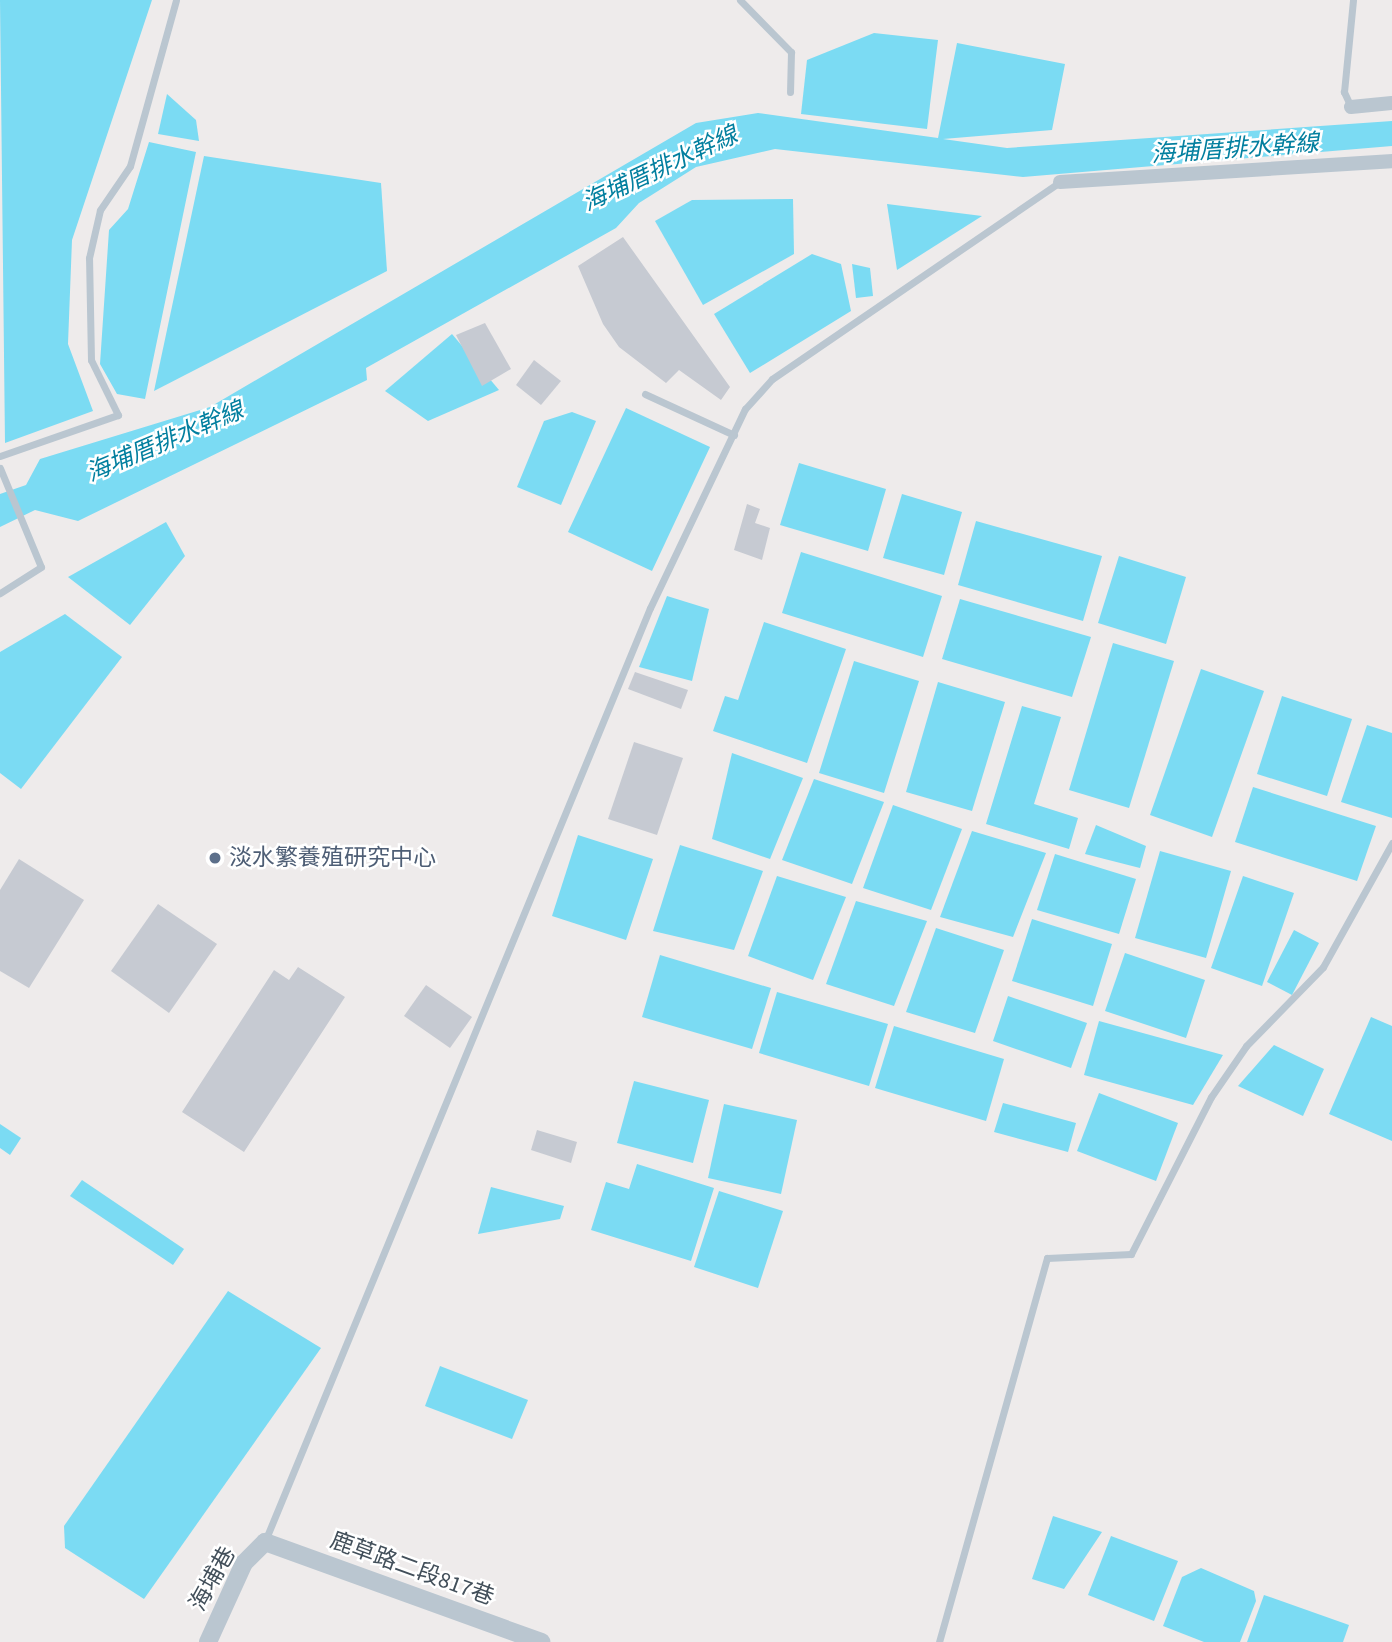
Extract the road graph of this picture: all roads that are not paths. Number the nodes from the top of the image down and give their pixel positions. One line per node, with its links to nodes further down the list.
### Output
1 (176, 0): 11 (lane)
2 (740, 0): 4 (lane)
3 (1353, 0): 6 (lane)
4 (790, 92)
5 (1392, 103): 6 (street)
6 (1351, 107)
7 (1392, 161): 8 (street)
8 (1060, 182): 10 (lane)
9 (645, 394): 10 (lane)
10 (734, 435): 15 (lane)
11 (0, 456)
12 (0, 468): 13 (lane)
13 (0, 593)
14 (1392, 843): 18 (lane)
15 (265, 1542): 16 (street, 海埔巷); 17 (street, 鹿草路二段817巷)
16 (208, 1642)
17 (541, 1642)
18 (939, 1642)

